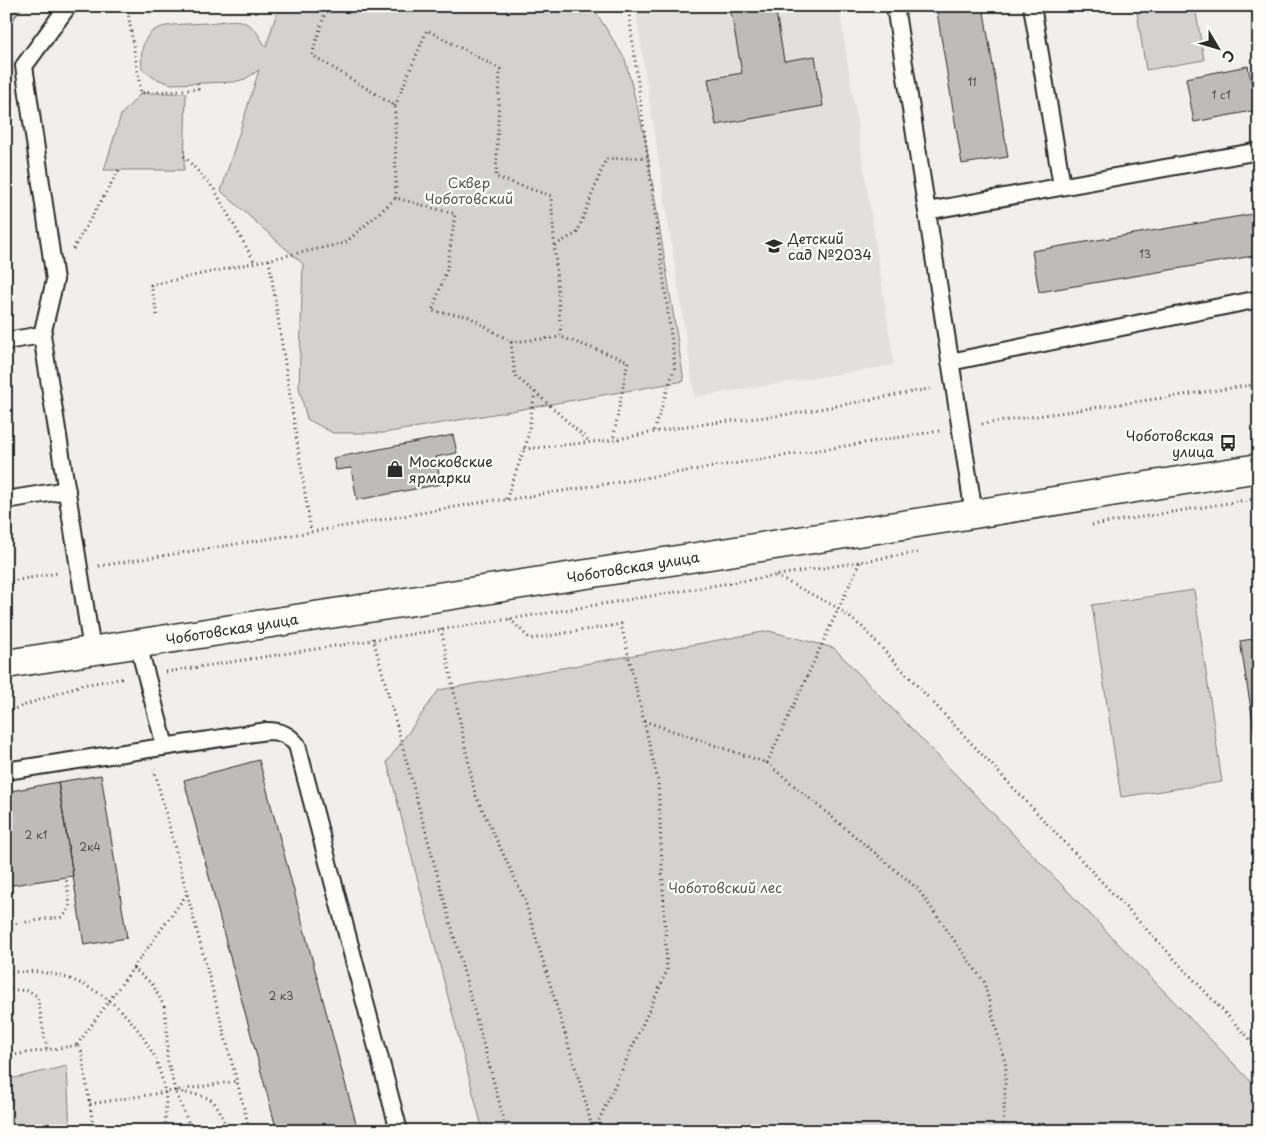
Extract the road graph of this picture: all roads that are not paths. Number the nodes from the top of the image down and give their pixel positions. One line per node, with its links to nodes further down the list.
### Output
1 (68, 6): 8 (lane)
2 (895, 6): 6 (lane)
3 (1032, 6): 5 (lane)
4 (1259, 151): 5 (lane)
5 (1062, 186): 6 (lane)
6 (927, 211): 10 (lane)
7 (1259, 299): 10 (lane)
8 (42, 335): 9 (lane); 12 (lane)
9 (6, 341)
10 (950, 362): 14 (lane)
11 (1259, 468): 14 (main road, Чоботовская улица)
12 (67, 490): 13 (lane); 16 (lane)
13 (6, 500)
14 (974, 514): 15 (main road, Чоботовская улица)
15 (138, 644): 16 (main road, Чоботовская улица); 18 (lane)
16 (92, 650): 17 (main road, Чоботовская улица)
17 (6, 664)
18 (165, 746): 19 (lane); 20 (lane)
19 (6, 771)
20 (399, 1131)

